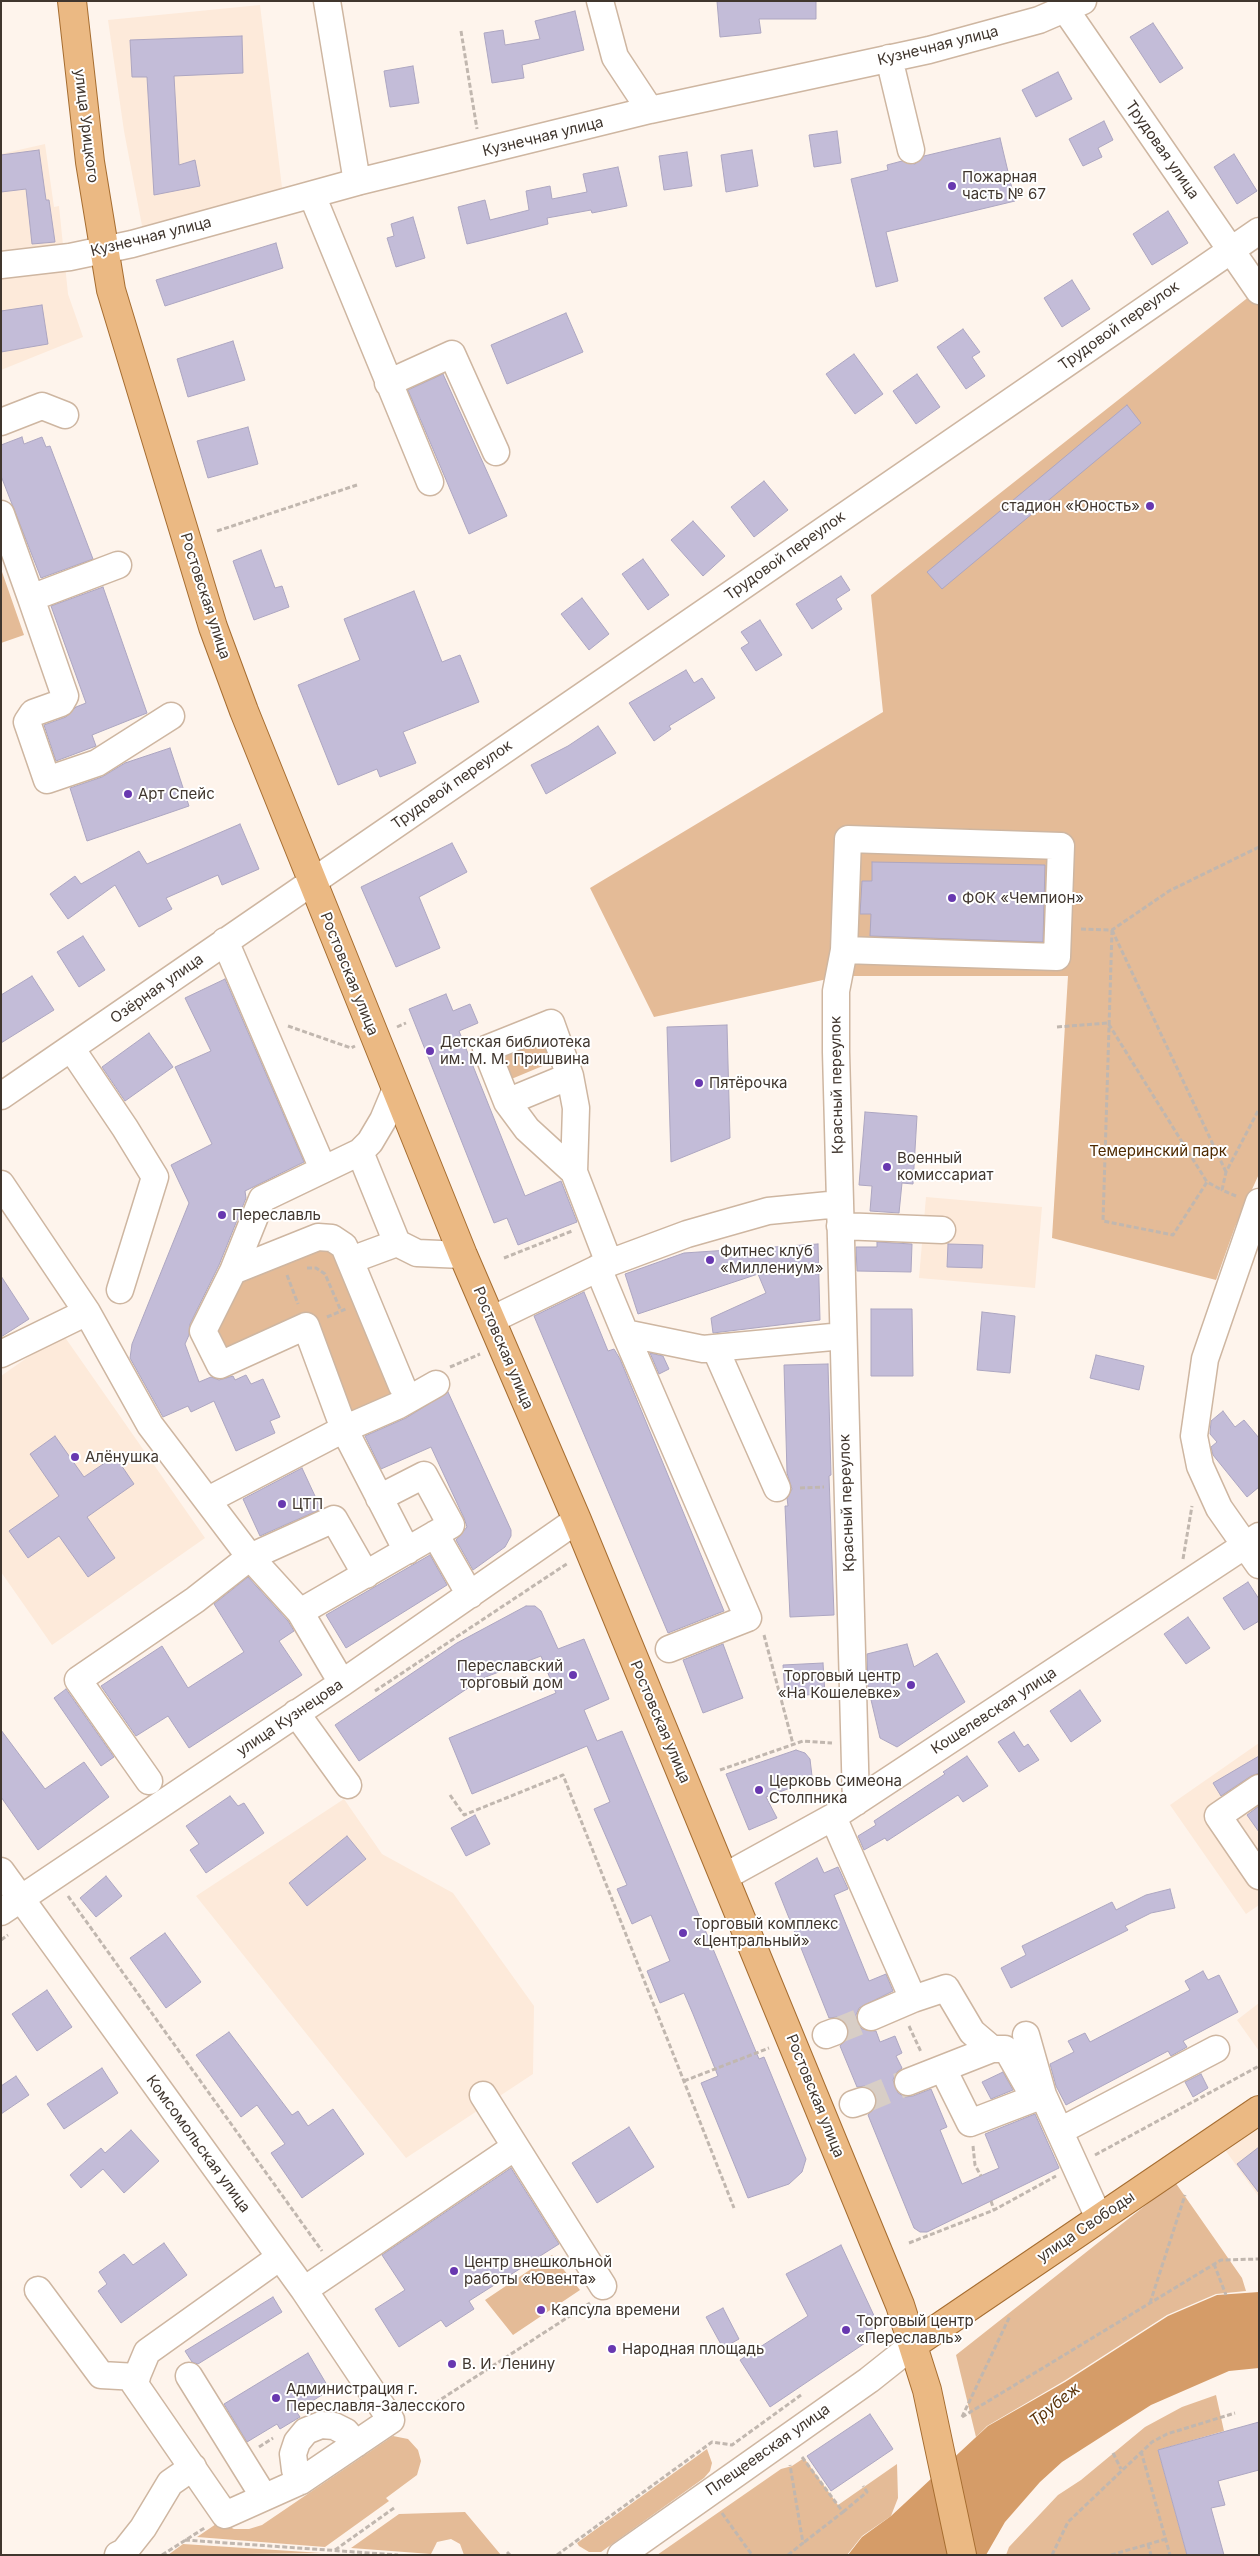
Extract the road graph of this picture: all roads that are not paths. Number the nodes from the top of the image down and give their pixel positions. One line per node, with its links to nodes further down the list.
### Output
1 (72, 1): 12 (main road, улица Урицкого)
2 (327, 1): 9 (street)
3 (600, 1): 7 (street)
4 (1074, 5): 5 (street, Кузнечная улица); 13 (street, Трудовая улица)
5 (1036, 11): 6 (street, Кузнечная улица)
6 (889, 58): 7 (street, Кузнечная улица); 8 (street)
7 (650, 110): 9 (street, Кузнечная улица)
8 (911, 150)
9 (357, 182): 10 (street, Кузнечная улица)
10 (312, 195): 12 (street, Кузнечная улица); 16 (street)
11 (1259, 231): 13 (street, Трудовой переулок)
12 (104, 250): 14 (street, Кузнечная улица); 25 (main road, Ростовская улица)
13 (1230, 250): 15 (street, Трудовая улица); 25 (street, Трудовой переулок)
14 (1, 265)
15 (1259, 291)
16 (388, 383): 19 (street); 20 (street)
17 (65, 415): 18 (street)
18 (1, 422)
19 (496, 452)
20 (430, 482)
21 (1, 514): 23 (street)
22 (118, 565): 23 (street)
23 (31, 598): 24 (street)
24 (171, 716)
25 (312, 881): 26 (street, Озёрная улица); 30 (main road, Ростовская улица)
26 (225, 941): 28 (street, Озёрная улица); 34 (street)
27 (842, 959): 27 (street, Красный переулок); 38 (street, Красный переулок)
28 (71, 1048): 31 (street, Озёрная улица); 45 (street)
29 (570, 1076): 32 (street); 32 (street); 35 (street)
30 (396, 1089): 33 (street); 41 (main road, Ростовская улица)
31 (1, 1096)
32 (507, 1102): 35 (street)
33 (360, 1152): 34 (street); 40 (street)
34 (324, 1169): 44 (street)
35 (574, 1172): 43 (street)
36 (1, 1184): 46 (street)
37 (1258, 1204): 60 (street)
38 (839, 1215): 39 (street); 43 (street); 49 (street, Красный переулок)
39 (942, 1230)
40 (397, 1244): 41 (street); 42 (street)
41 (462, 1255): 47 (main road, Ростовская улица)
42 (351, 1260): 44 (street); 53 (street)
43 (604, 1266): 47 (street); 48 (street)
44 (233, 1271): 54 (street)
45 (120, 1290)
46 (87, 1312): 51 (street); 57 (street)
47 (491, 1320): 58 (main road, Ростовская улица)
48 (625, 1332): 50 (street); 66 (street)
49 (843, 1336): 50 (street); 72 (street, Красный переулок)
50 (716, 1348): 55 (street)
51 (1, 1354)
52 (436, 1384): 54 (street)
53 (402, 1386)
54 (344, 1429): 56 (street); 57 (street)
55 (777, 1488)
56 (379, 1498): 59 (street); 61 (street)
57 (208, 1500): 62 (street)
58 (577, 1520): 64 (street, улица Кузнецова); 76 (main road, Ростовская улица)
59 (436, 1534): 61 (street); 64 (street)
60 (1254, 1549): 72 (street, Кошелевская улица)
61 (407, 1550): 63 (street)
62 (250, 1557): 63 (street); 65 (street); 69 (street)
63 (366, 1574): 65 (street)
64 (470, 1595): 67 (street, улица Кузнецова)
65 (300, 1612): 67 (street)
66 (669, 1649)
67 (342, 1683): 68 (street, улица Кузнецова)
68 (296, 1714): 70 (street); 77 (street, улица Кузнецова)
69 (149, 1781)
70 (348, 1786)
71 (1259, 1788): 75 (street)
72 (856, 1802): 73 (street, Кошелевская улица)
73 (833, 1817): 76 (street, Кошелевская улица); 78 (street)
74 (1, 1871): 77 (street, Комсомольская улица)
75 (1259, 1876)
76 (724, 1877): 93 (main road, Ростовская улица)
77 (11, 1905): 89 (street, Комсомольская улица)
78 (906, 2002): 79 (street); 82 (street)
79 (871, 2017)
80 (1026, 2035): 84 (street)
81 (1216, 2048): 86 (street)
82 (992, 2049): 84 (street); 84 (street)
83 (483, 2095): 87 (street)
84 (1043, 2095): 86 (street)
85 (1259, 2110): 88 (main road, улица Свободы)
86 (1060, 2131): 88 (street)
87 (515, 2147): 91 (street); 92 (street)
88 (1099, 2218): 93 (main road, улица Свободы)
89 (280, 2257): 92 (street, Комсомольская улица); 95 (street)
90 (38, 2290): 95 (street)
91 (599, 2293)
92 (306, 2304): 96 (street, Комсомольская улица)
93 (913, 2345): 101 (street, Плещеевская улица); 102 (main road, Ростовская улица)
94 (189, 2376): 99 (street)
95 (137, 2377): 97 (street)
96 (356, 2444): 98 (street); 98 (street)
97 (193, 2467): 99 (street); 100 (street)
98 (301, 2481): 99 (street)
99 (264, 2497)
100 (118, 2555)
101 (621, 2555)
102 (962, 2555)

